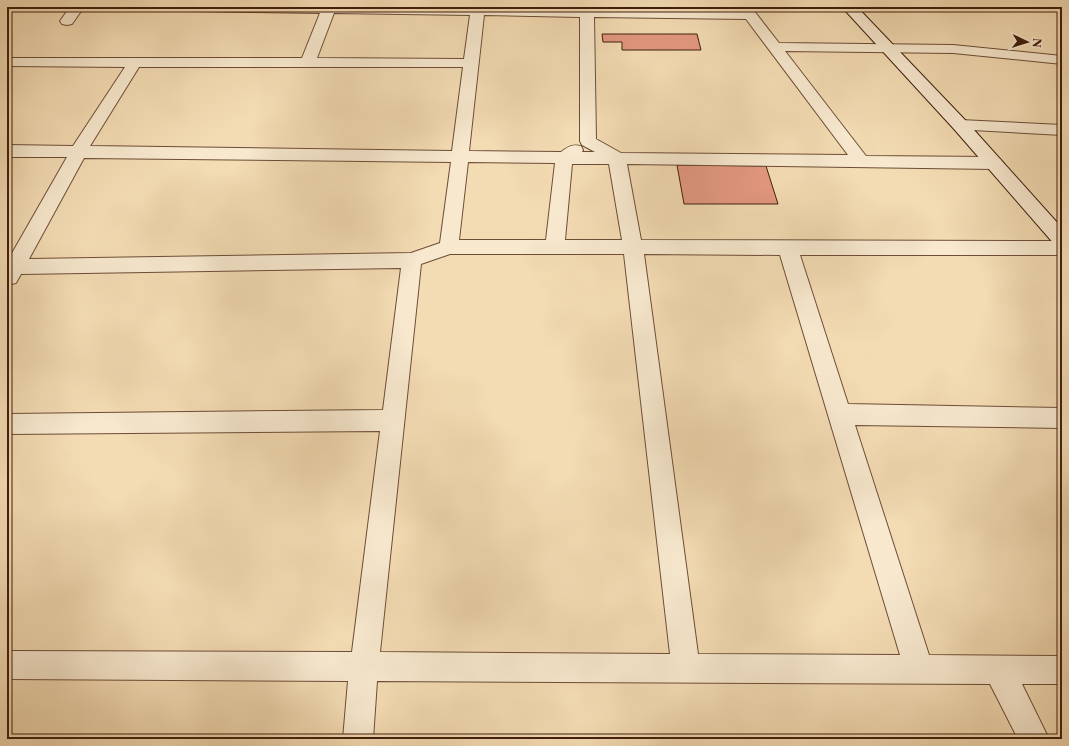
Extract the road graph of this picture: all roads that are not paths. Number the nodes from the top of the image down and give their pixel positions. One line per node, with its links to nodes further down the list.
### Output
1 (77, 7): 8 (street)
2 (190, 7): 4 (street)
3 (849, 7): 10 (street)
4 (329, 8): 5 (street); 14 (street)
5 (478, 9): 6 (street); 15 (street)
6 (587, 10): 7 (street); 18 (street)
7 (746, 11): 9 (street)
8 (67, 21)
9 (774, 47): 10 (street); 24 (street)
10 (888, 48): 11 (street); 16 (street)
11 (1062, 60)
12 (7, 62): 13 (street)
13 (135, 62): 14 (street); 20 (street)
14 (308, 62): 15 (street)
15 (471, 63): 21 (street)
16 (960, 124): 17 (street); 25 (street)
17 (1062, 130)
18 (588, 141): 22 (street); 23 (street)
19 (7, 151): 20 (street)
20 (78, 152): 21 (street); 33 (street)
21 (460, 156): 22 (street); 27 (street)
22 (564, 158): 23 (street); 28 (street)
23 (617, 158): 24 (street); 29 (street)
24 (861, 161): 25 (street)
25 (994, 162): 26 (street)
26 (1062, 240)
27 (449, 247): 28 (street); 32 (street)
28 (555, 247): 29 (street)
29 (633, 247): 30 (street); 40 (street)
30 (788, 248): 31 (street); 34 (street)
31 (1062, 248)
32 (412, 260): 33 (street); 36 (street)
33 (11, 274)
34 (840, 414): 35 (street); 41 (street)
35 (1062, 418)
36 (393, 420): 37 (street); 39 (street)
37 (7, 424)
38 (7, 665): 39 (street)
39 (364, 667): 40 (street); 44 (street)
40 (686, 668): 41 (street)
41 (919, 669): 42 (street)
42 (998, 669): 43 (street); 45 (street)
43 (1062, 670)
44 (358, 739)
45 (1034, 739)

